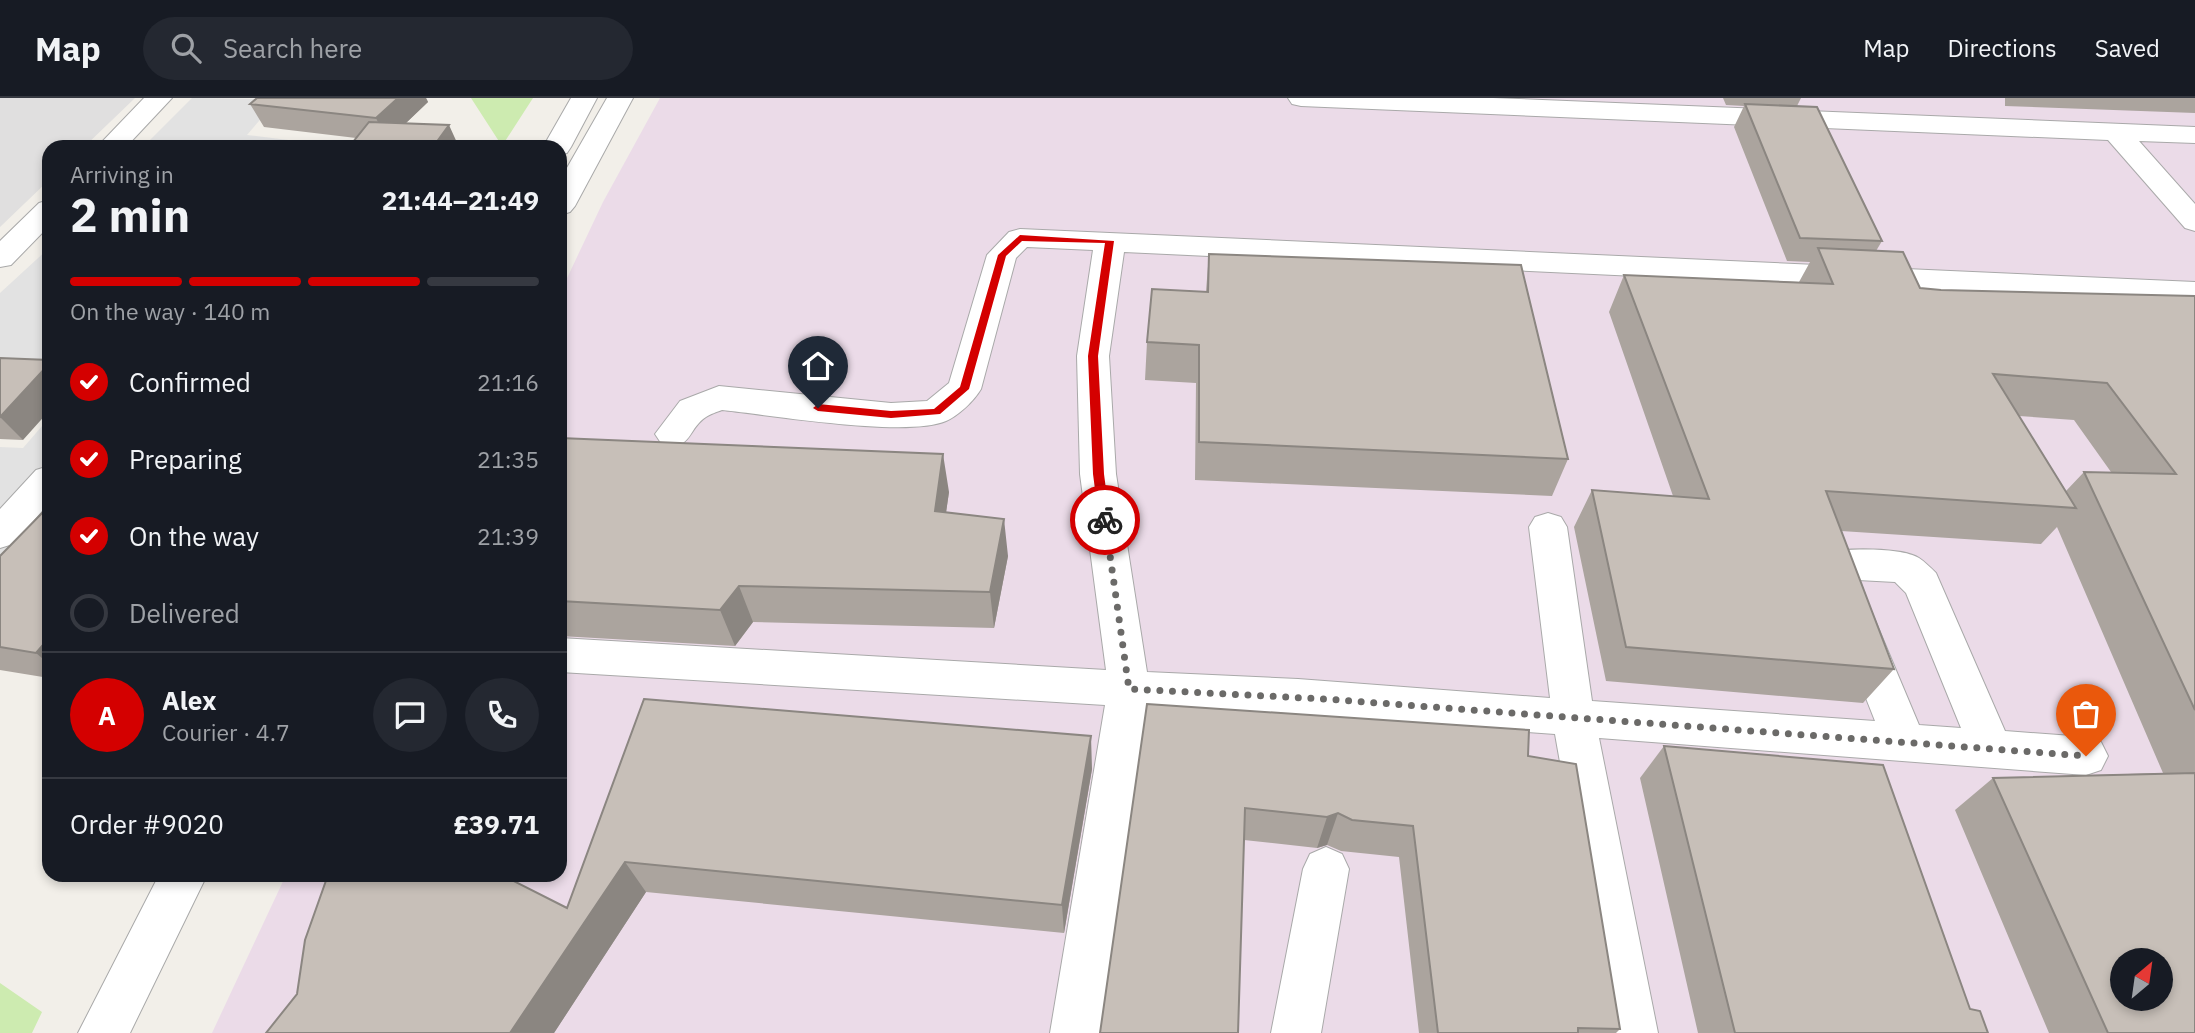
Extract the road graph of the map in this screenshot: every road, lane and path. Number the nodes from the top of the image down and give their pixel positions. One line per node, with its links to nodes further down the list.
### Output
1 (159, 98): 9 (street)
2 (584, 98): 10 (street)
3 (620, 98): 11 (street)
4 (1301, 98): 5 (street)
5 (1335, 99): 6 (street)
6 (1629, 105): 7 (street)
7 (2116, 132): 8 (street); 13 (street)
8 (2195, 135)
9 (118, 140)
10 (561, 140)
11 (567, 193)
12 (42, 216): 15 (street)
13 (2195, 222)
14 (1110, 241): 16 (street); 17 (street); 22 (street)
15 (0, 258)
16 (2195, 292)
17 (673, 433)
18 (42, 487): 20 (street)
19 (1548, 527): 23 (street)
20 (0, 534)
21 (567, 655): 22 (street)
22 (1129, 689): 23 (street); 30 (street)
23 (1573, 716): 24 (street); 32 (street)
24 (1904, 741): 25 (street); 25 (street)
25 (1990, 746): 26 (street)
26 (2086, 756)
27 (1326, 869): 31 (street)
28 (180, 882): 29 (street)
29 (103, 1033)
30 (1075, 1033)
31 (1296, 1033)
32 (1633, 1033)

